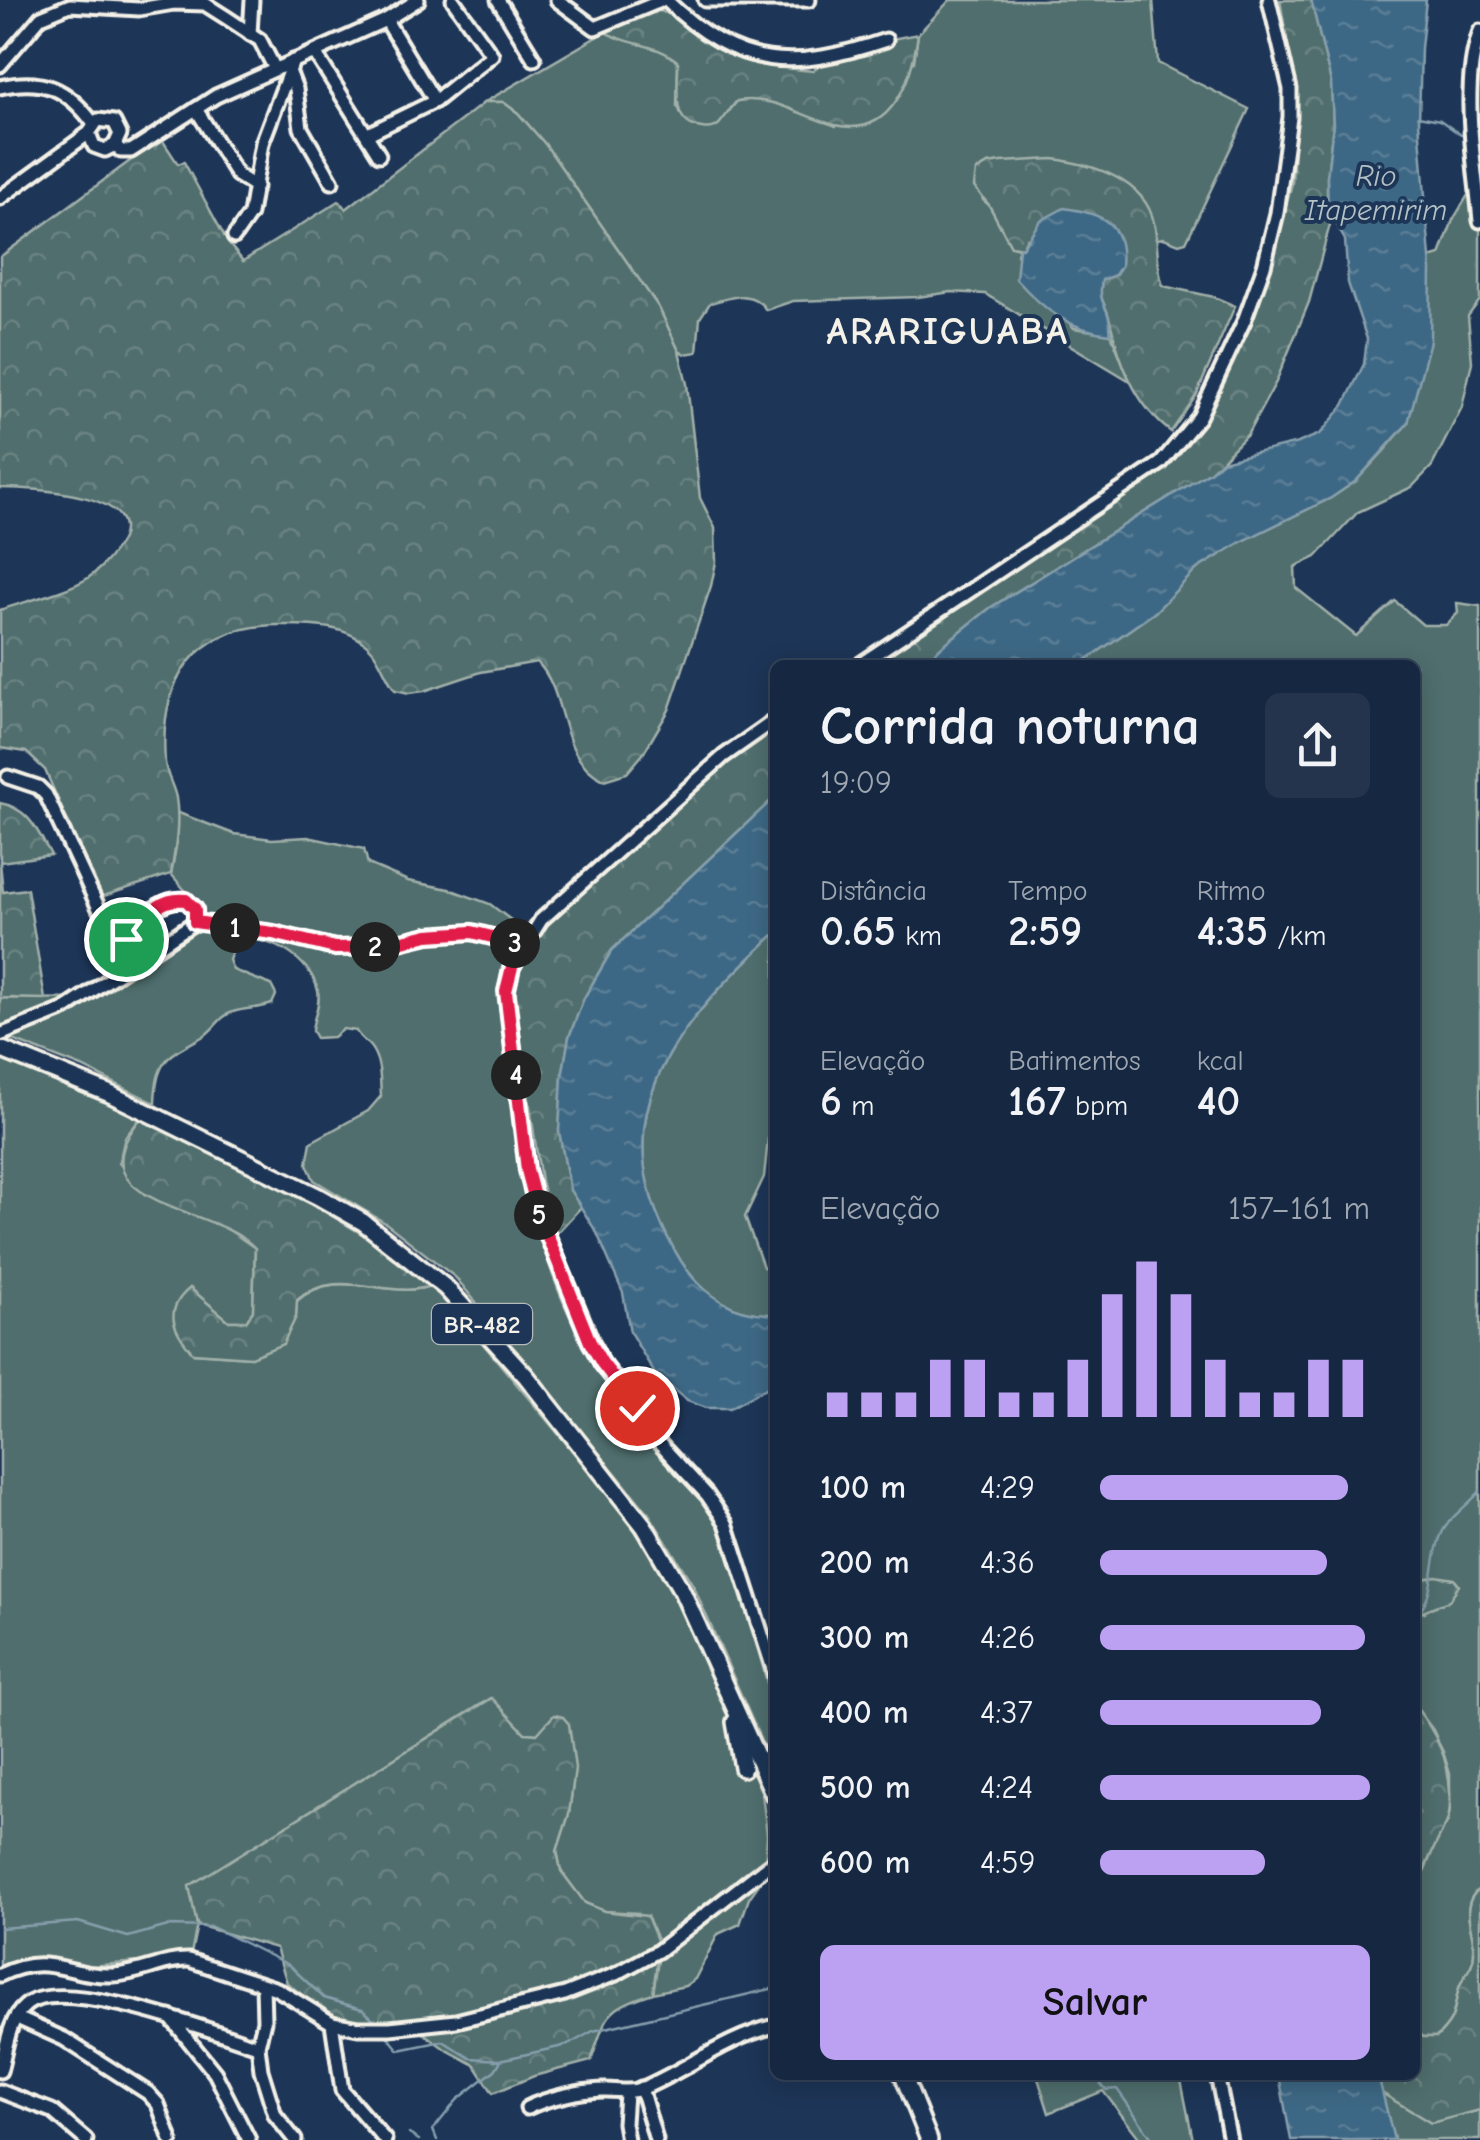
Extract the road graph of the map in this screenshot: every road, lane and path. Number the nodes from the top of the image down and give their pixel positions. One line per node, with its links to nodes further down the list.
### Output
1 (252, 0): 14 (street)
2 (418, 0): 12 (street)
3 (453, 0): 22 (street)
4 (498, 0): 17 (street)
5 (556, 0): 11 (street)
6 (664, 0): 11 (street); 15 (street)
7 (705, 0): 8 (street)
8 (809, 0)
9 (1269, 0): 33 (street)
10 (188, 2): 14 (street); 18 (street)
11 (575, 4)
12 (386, 20): 16 (street); 22 (street)
13 (1480, 31): 31 (street)
14 (250, 34): 20 (street)
15 (886, 40)
16 (314, 53): 19 (street); 25 (street)
17 (534, 59)
18 (0, 65)
19 (291, 66): 20 (street); 28 (street); 29 (street)
20 (275, 69): 23 (street)
21 (0, 87): 24 (street)
22 (436, 101): 25 (street)
23 (196, 109): 26 (street); 29 (street)
24 (91, 128): 26 (street); 26 (street); 30 (street)
25 (368, 134): 27 (street)
26 (115, 145)
27 (379, 155)
28 (332, 182)
29 (256, 188): 32 (street)
30 (0, 198)
31 (1480, 221)
32 (234, 236)
33 (867, 660)
34 (770, 724): 37 (street)
35 (8, 778): 36 (street)
36 (195, 922): 37 (street); 38 (street)
37 (524, 945): 40 (street)
38 (0, 1036)
39 (0, 1049): 41 (highway, BR-482)
40 (770, 1659)
41 (731, 1698): 42 (highway); 43 (highway, BR-482)
42 (743, 1768)
43 (770, 1786)
44 (770, 1864): 49 (street)
45 (0, 1975): 46 (street)
46 (263, 1985): 49 (street); 51 (street)
47 (170, 2017): 48 (street); 51 (street); 62 (street)
48 (17, 2018): 52 (street); 61 (street)
49 (332, 2023): 59 (street)
50 (770, 2028): 55 (street)
51 (258, 2046): 63 (street)
52 (0, 2071)
53 (905, 2080): 66 (highway)
54 (1218, 2080): 67 (street)
55 (641, 2088): 57 (street); 65 (street)
56 (0, 2092): 60 (street)
57 (626, 2093): 58 (street); 64 (street)
58 (527, 2108)
59 (377, 2138)
60 (86, 2140)
61 (170, 2140)
62 (249, 2140)
63 (295, 2140)
64 (627, 2140)
65 (656, 2140)
66 (929, 2140)
67 (1230, 2140)

